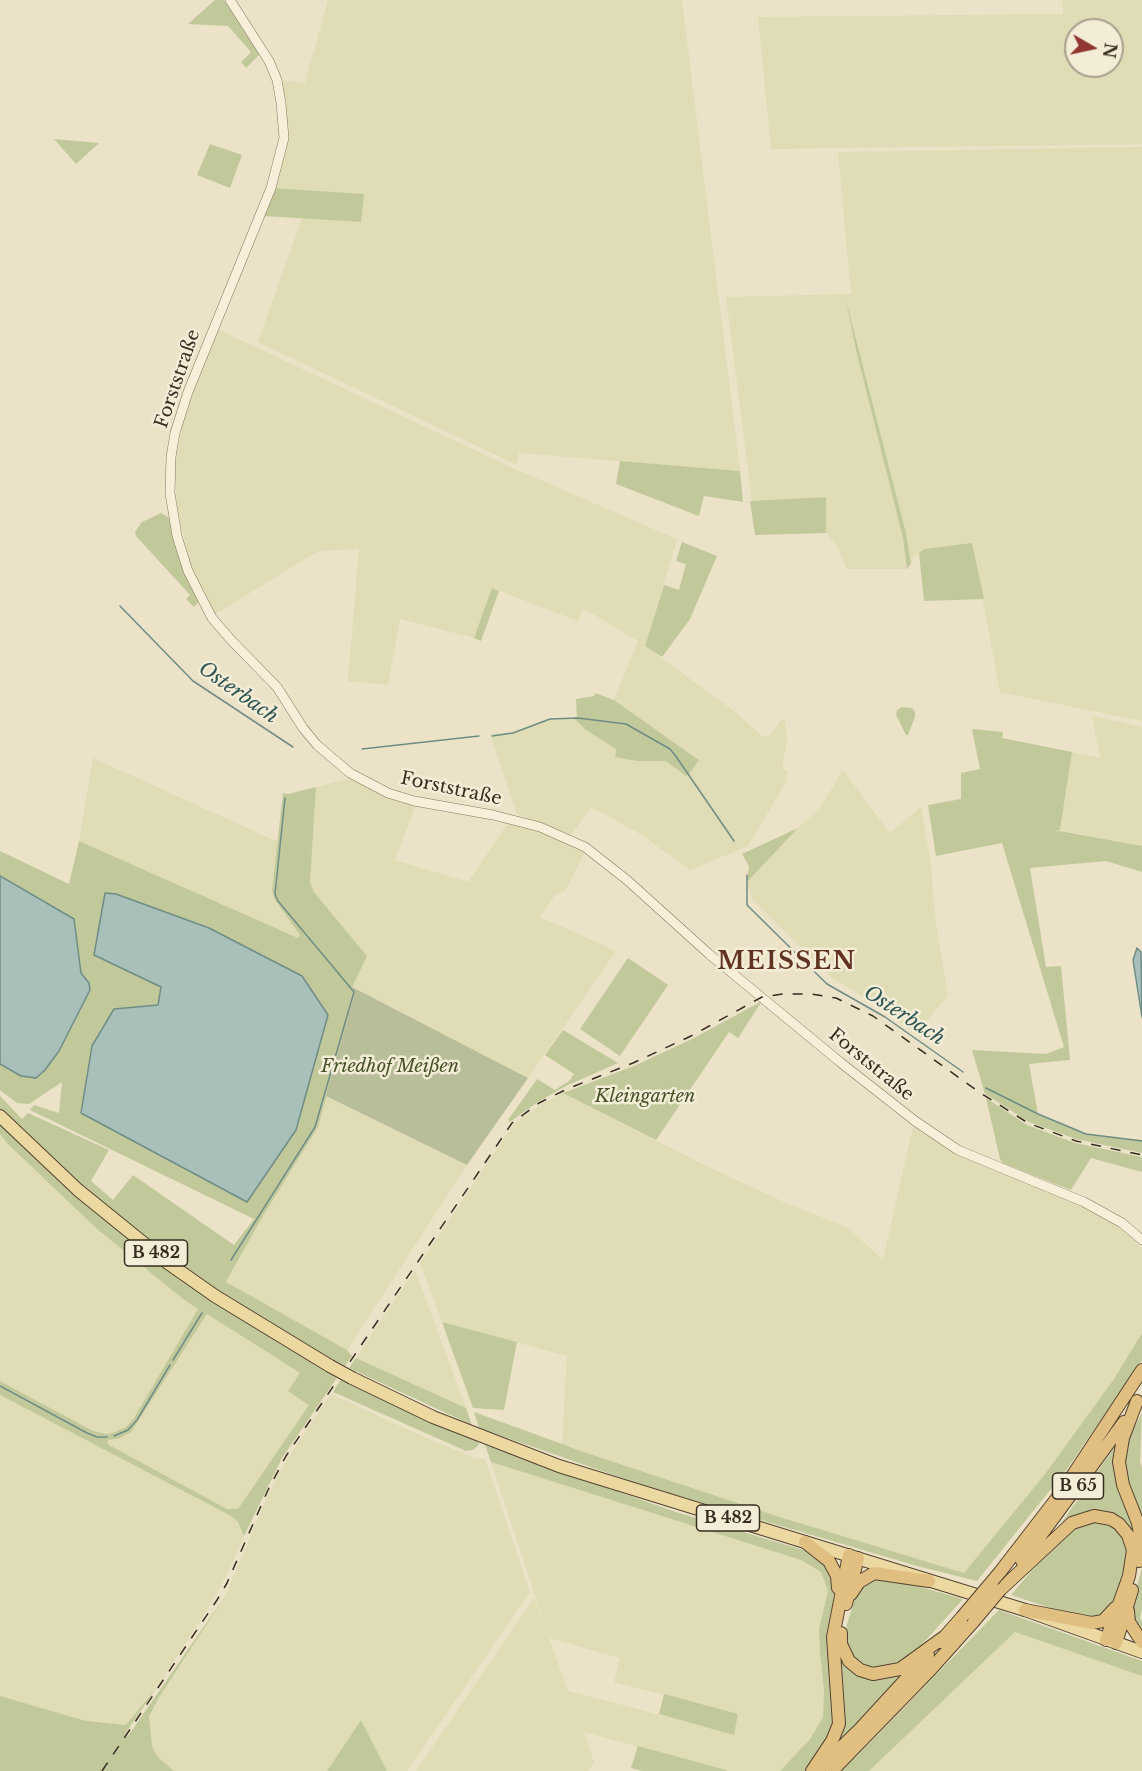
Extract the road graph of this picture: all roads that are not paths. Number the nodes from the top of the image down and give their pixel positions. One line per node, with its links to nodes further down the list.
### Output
1 (230, 0): 3 (street, Forststraße)
2 (0, 1116): 6 (main road, B 482, bridge)
3 (1142, 1240)
4 (1142, 1370): 8 (highway, B 65)
5 (1140, 1397): 8 (highway, B 65); 10 (highway)
6 (805, 1542): 7 (main road, B 482); 11 (highway)
7 (854, 1557): 9 (main road, B 482); 11 (highway)
8 (1008, 1575): 10 (highway); 13 (highway, B 65, bridge); 13 (highway, B 65, bridge)
9 (929, 1581): 11 (highway); 12 (main road, B 482)
10 (1124, 1604): 12 (highway); 15 (highway); 16 (highway)
11 (842, 1605): 14 (highway); 18 (highway)
12 (1025, 1610): 15 (main road, B 482)
13 (968, 1619): 14 (highway, B 65); 20 (highway, B 65)
14 (944, 1637): 19 (highway, B 65)
15 (1111, 1642): 17 (main road, B 482)
16 (1142, 1642)
17 (1142, 1652)
18 (812, 1771)
19 (817, 1771)
20 (832, 1771)

